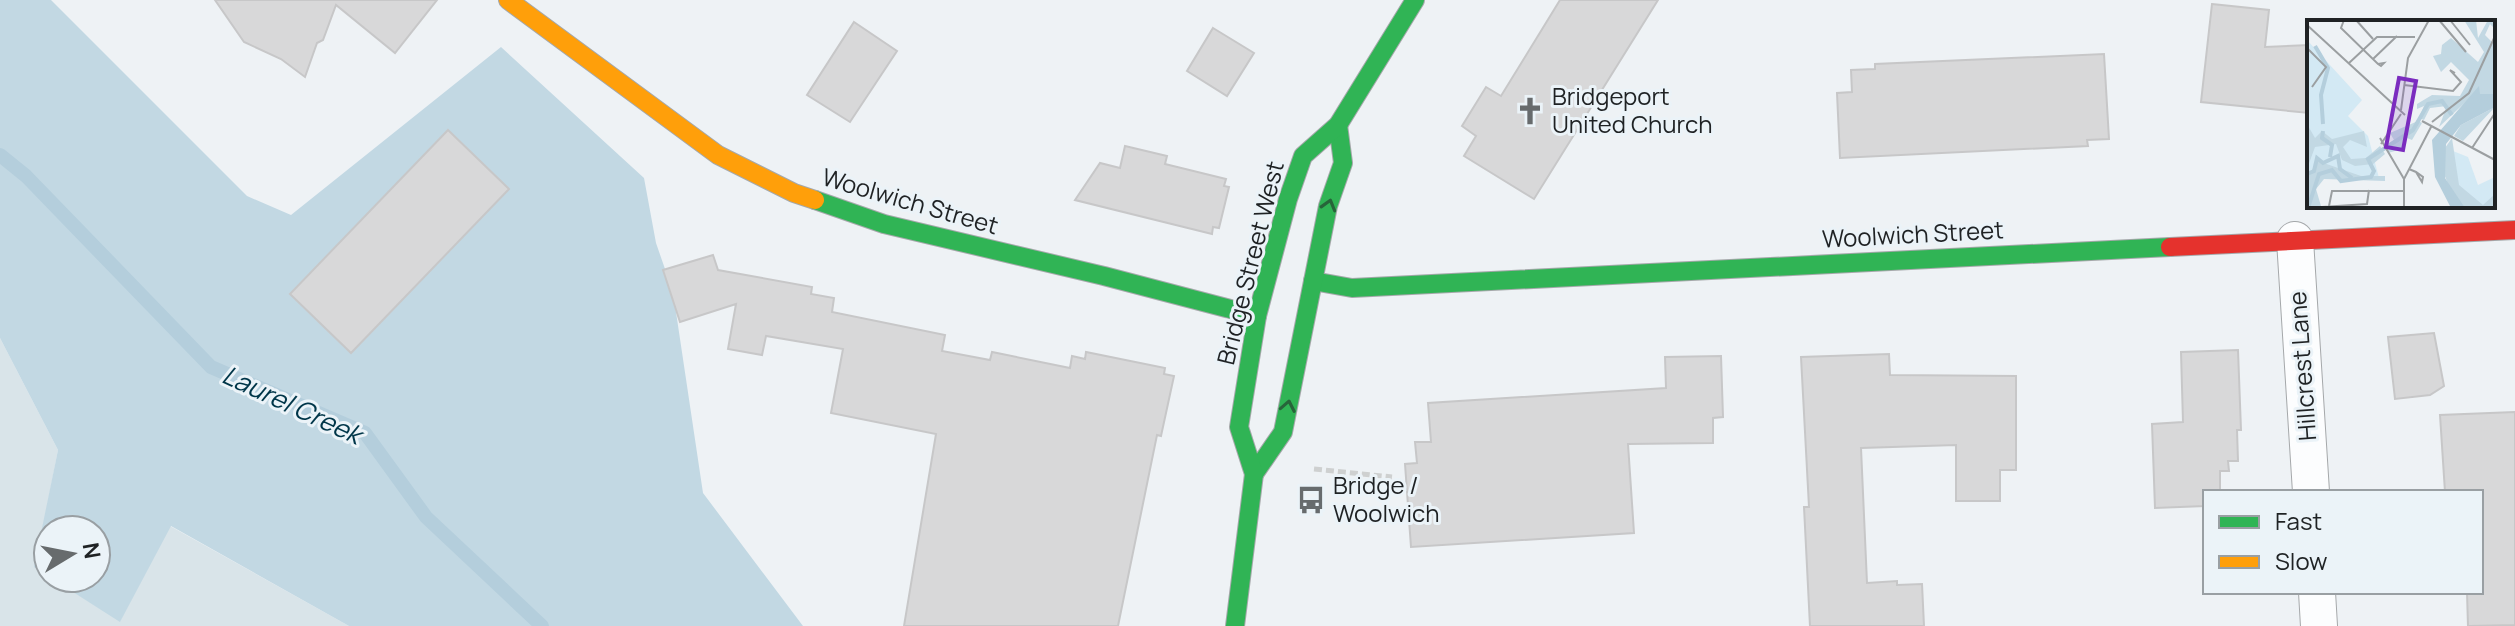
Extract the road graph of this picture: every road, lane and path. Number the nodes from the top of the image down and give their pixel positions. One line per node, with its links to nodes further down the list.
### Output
1 (508, 0): 7 (street, Woolwich Street)
2 (1415, 0): 3 (street, Bridge Street West)
3 (1338, 125): 6 (street, Bridge Street West, one-way to 3); 7 (street, Bridge Street West)
4 (2515, 230): 5 (street, Woolwich Street)
5 (2295, 240): 6 (street, Woolwich Street); 11 (street, Hillcrest Lane)
6 (1313, 281): 9 (street, Bridge Street West, one-way to 6)
7 (1257, 316): 9 (street, Bridge Street West)
8 (1306, 468): 10 (path)
9 (1254, 474): 13 (street, Bridge Street West)
10 (1392, 477)
11 (2311, 490)
12 (2317, 594): 14 (street)
13 (1235, 626)
14 (2319, 626)

